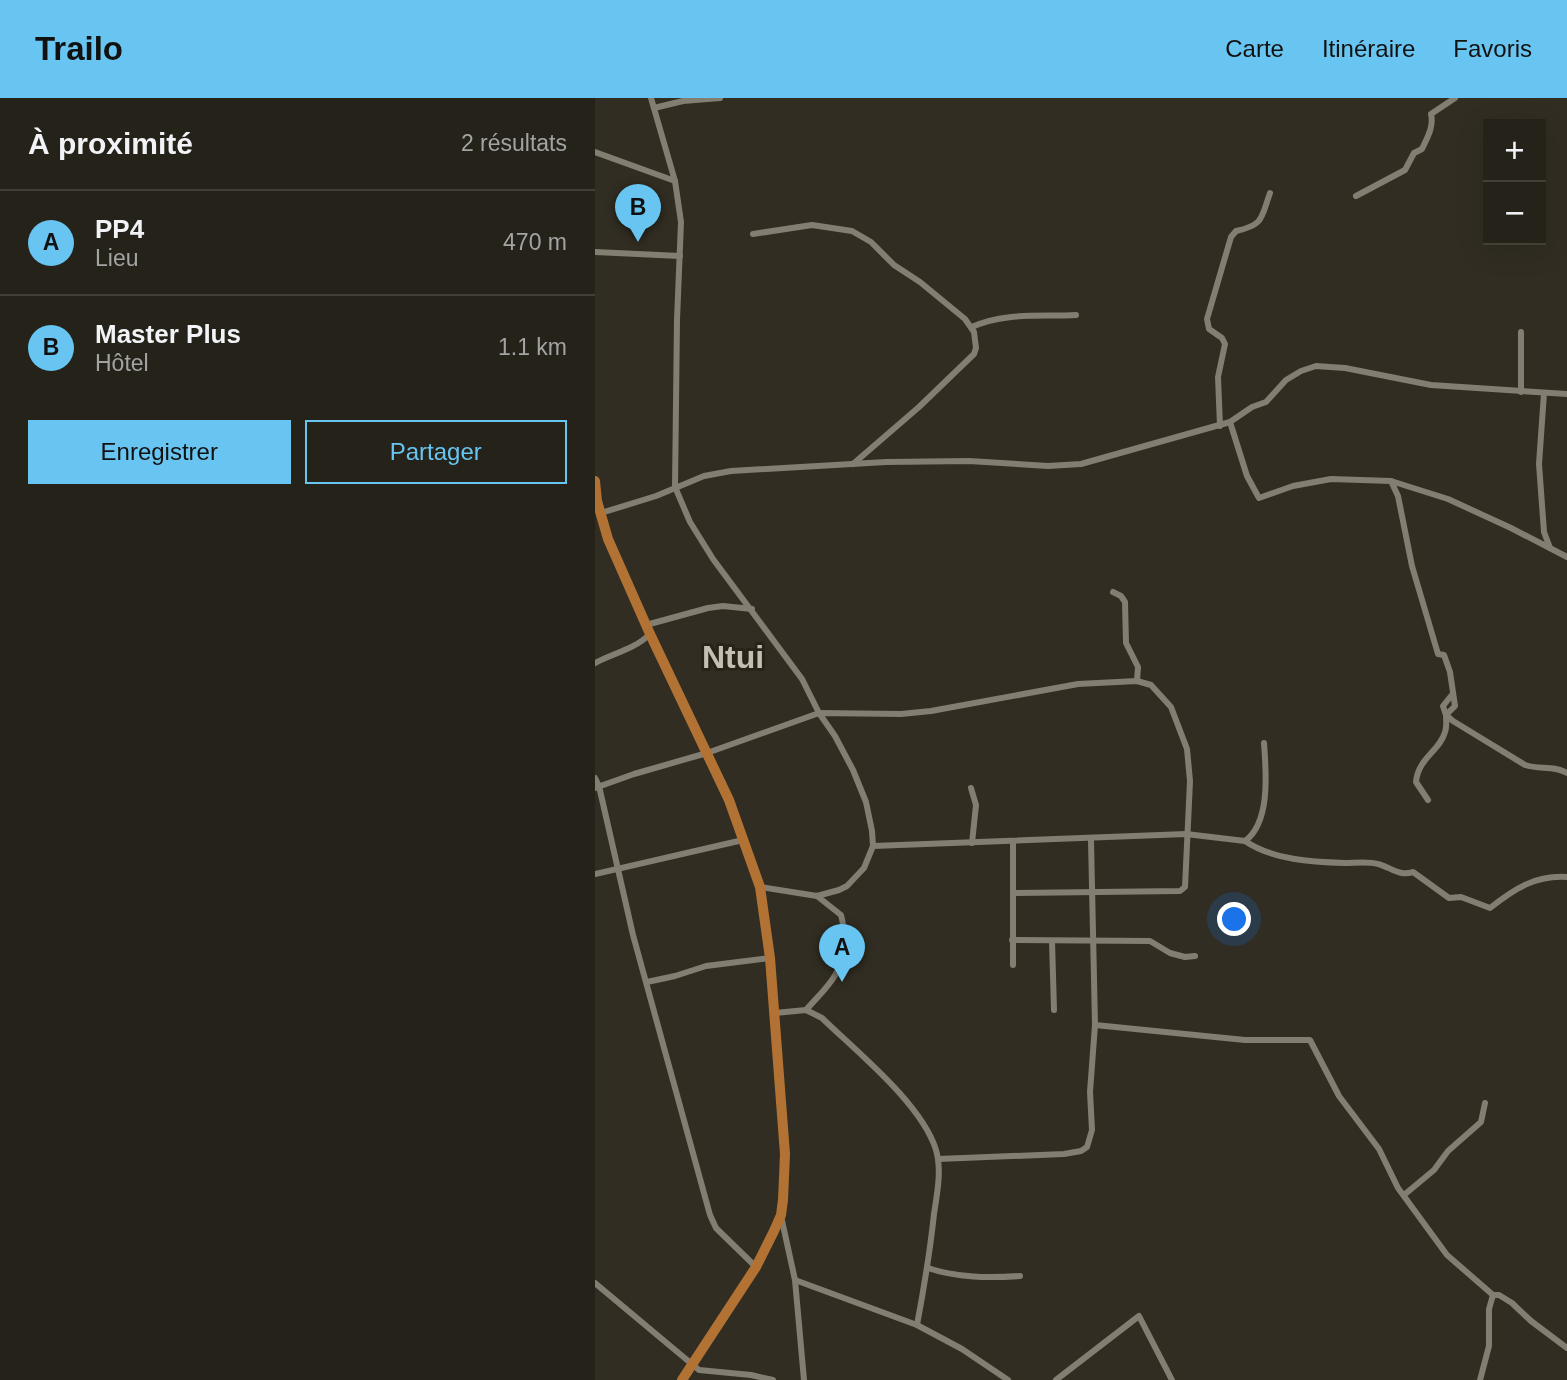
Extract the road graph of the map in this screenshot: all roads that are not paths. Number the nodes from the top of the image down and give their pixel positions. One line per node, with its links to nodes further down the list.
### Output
1 (651, 98): 4 (street)
2 (720, 98): 4 (street)
3 (1455, 98): 8 (street)
4 (654, 108): 6 (street)
5 (595, 152): 6 (street)
6 (675, 181): 11 (street)
7 (1270, 193): 19 (street)
8 (1356, 195)
9 (753, 234): 13 (street)
10 (595, 252): 11 (street)
11 (680, 256): 23 (street)
12 (1076, 315): 13 (street)
13 (972, 327): 20 (street)
14 (1521, 332): 15 (street)
15 (1521, 392): 16 (street); 18 (street)
16 (1544, 393): 17 (street); 26 (street)
17 (1567, 394)
18 (1230, 422): 19 (street); 22 (street)
19 (1220, 425): 20 (street)
20 (853, 464): 23 (street)
21 (595, 481): 24 (highway)
22 (1391, 481): 26 (street); 34 (street)
23 (675, 487): 25 (street); 29 (street)
24 (595, 491): 25 (highway)
25 (601, 513): 30 (highway)
26 (1550, 548): 27 (street)
27 (1567, 558)
28 (1112, 592): 32 (street)
29 (752, 609): 30 (street); 33 (street)
30 (648, 630): 31 (street); 36 (highway)
31 (595, 663)
32 (1137, 681): 33 (street); 42 (street)
33 (819, 713): 36 (street); 48 (street)
34 (1446, 715): 37 (street); 41 (street)
35 (1264, 743): 45 (street)
36 (707, 753): 39 (street); 43 (highway)
37 (1567, 773)
38 (595, 778): 39 (street)
39 (597, 787): 49 (street)
40 (971, 788): 47 (street)
41 (1428, 800)
42 (1186, 834): 44 (street); 45 (street); 53 (street)
43 (743, 840): 49 (street); 52 (highway)
44 (1091, 840): 46 (street); 53 (street)
45 (1245, 841): 51 (street)
46 (1013, 842): 47 (street); 54 (street)
47 (972, 843): 48 (street)
48 (873, 846): 55 (street)
49 (619, 870): 50 (street); 62 (street)
50 (595, 874)
51 (1567, 877)
52 (759, 887): 55 (street); 60 (highway)
53 (1092, 892): 54 (street); 58 (street)
54 (1013, 893): 56 (street)
55 (817, 896): 63 (street)
56 (1012, 937): 57 (street); 61 (street)
57 (1052, 941): 58 (street); 64 (street)
58 (1093, 941): 59 (street); 66 (street)
59 (1195, 956)
60 (770, 958): 62 (street); 65 (highway)
61 (1013, 965)
62 (647, 982): 71 (street)
63 (806, 1010): 65 (street); 68 (street)
64 (1054, 1010)
65 (775, 1013): 70 (highway)
66 (1095, 1025): 68 (street); 69 (street)
67 (1485, 1102): 69 (street)
68 (938, 1158): 72 (street)
69 (1403, 1195): 76 (street)
70 (781, 1215): 71 (highway); 74 (street)
71 (756, 1267): 79 (highway)
72 (927, 1268): 73 (street); 77 (street)
73 (1020, 1276)
74 (795, 1280): 77 (street); 83 (street)
75 (595, 1283): 79 (street)
76 (1493, 1295): 78 (street); 87 (street)
77 (917, 1325): 84 (street)
78 (1567, 1348)
79 (695, 1368): 80 (highway); 81 (street); 82 (street)
80 (682, 1380)
81 (701, 1380)
82 (773, 1380)
83 (804, 1380)
84 (1007, 1380)
85 (1056, 1380): 86 (street)
86 (1172, 1380)
87 (1480, 1380)

